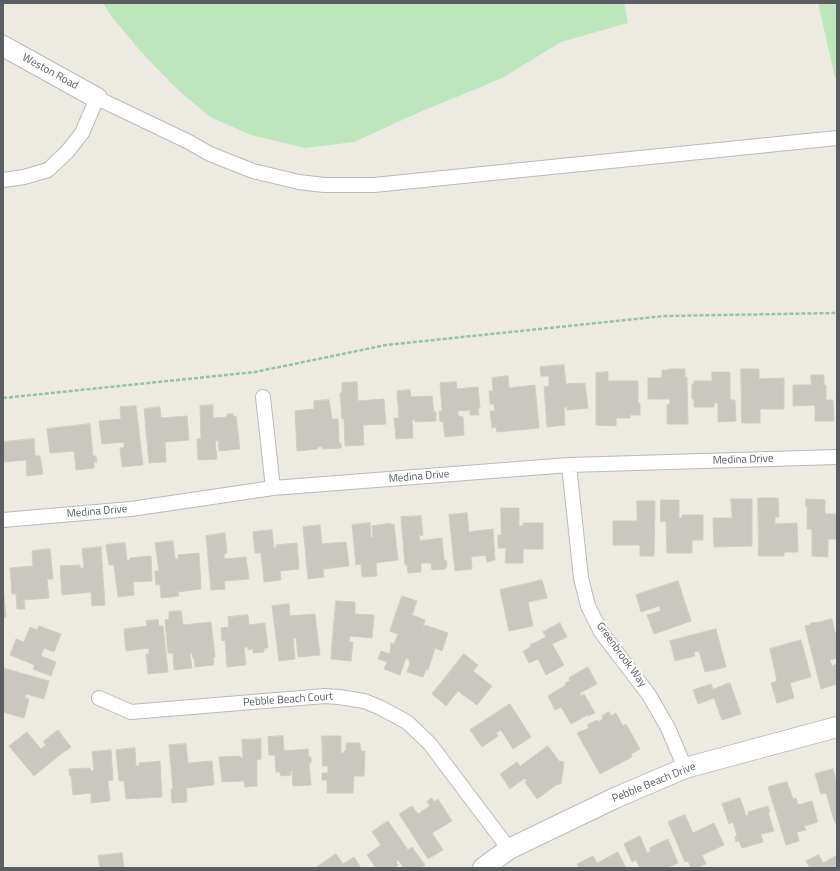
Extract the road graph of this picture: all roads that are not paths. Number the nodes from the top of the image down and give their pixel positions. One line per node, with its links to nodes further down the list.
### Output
1 (3, 46): 2 (street, Weston Road)
2 (97, 98): 3 (street); 4 (street)
3 (837, 138)
4 (3, 180)
5 (263, 397): 8 (street)
6 (837, 457): 7 (street, Medina Drive)
7 (569, 465): 8 (street, Medina Drive); 12 (street, Greenbrook Way)
8 (273, 488): 9 (street, Medina Drive)
9 (3, 520)
10 (99, 698): 13 (street, Pebble Beach Court)
11 (837, 727): 12 (street, Pebble Beach Drive)
12 (685, 768): 13 (street, Pebble Beach Drive)
13 (509, 849): 14 (street, Pebble Beach Drive)
14 (483, 868)

